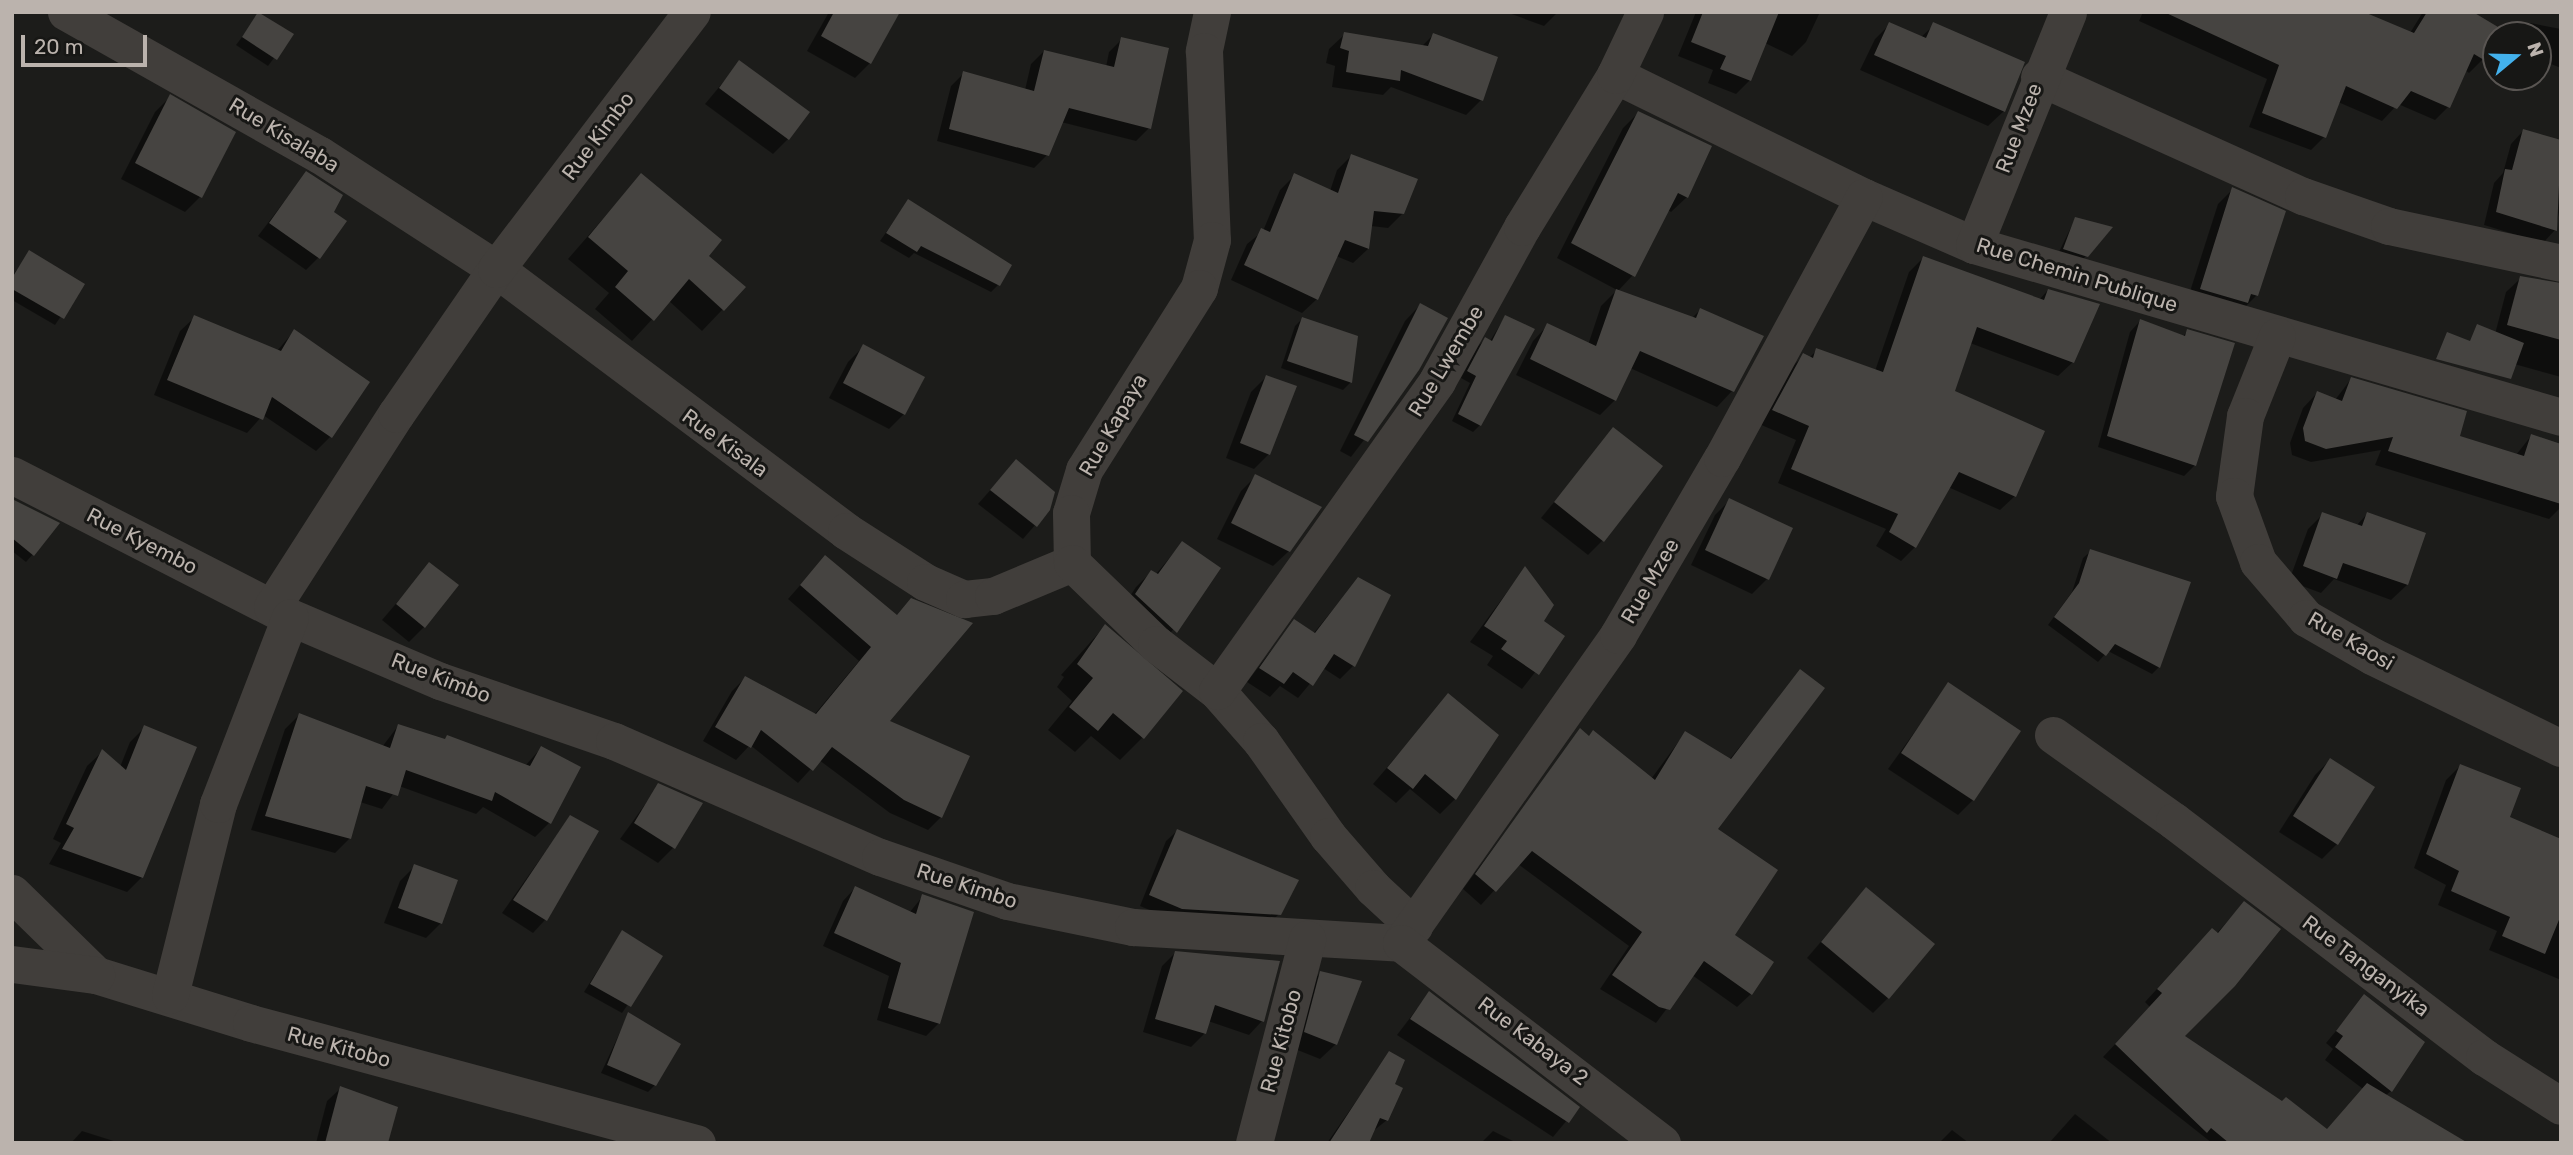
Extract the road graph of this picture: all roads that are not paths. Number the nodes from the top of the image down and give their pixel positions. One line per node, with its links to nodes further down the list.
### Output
1 (66, 12): 11 (street, Rue Kisalaba)
2 (692, 12): 11 (street, Rue Kimbo)
3 (1212, 12): 15 (street, Rue Kapaya)
4 (1645, 12): 6 (street, Rue Lwembe)
5 (2068, 12): 7 (street, Rue Mzee)
6 (1615, 75): 8 (street, Rue Chemin Publique); 17 (street, Rue Lwembe)
7 (2039, 77): 9 (street, Rue Mzee); 10 (street)
8 (1864, 198): 9 (street, Rue Chemin Publique); 21 (street, Rue Mzee)
9 (1974, 245): 12 (street, Rue Chemin Publique)
10 (2561, 263)
11 (496, 270): 15 (street, Rue Kisala); 16 (street, Rue Kimbo)
12 (2277, 336): 13 (street, Rue Chemin Publique); 19 (street, Rue Kaosi)
13 (2561, 417)
14 (12, 475): 16 (street, Rue Kyembo)
15 (1072, 563): 17 (street)
16 (281, 612): 22 (street, Rue Kimbo); 25 (street)
17 (1217, 691): 21 (street)
18 (2053, 735): 26 (street, Rue Tanganyika)
19 (2561, 748)
20 (12, 893): 24 (street, Rue Kitobo)
21 (1408, 935): 22 (street, Rue Kimbo); 29 (street, Rue Kabaya 2)
22 (1307, 939): 28 (street, Rue Kitobo)
23 (12, 964): 24 (street)
24 (96, 975): 25 (street, Rue Kitobo)
25 (170, 995): 27 (street, Rue Kitobo)
26 (2561, 1106)
27 (697, 1143)
28 (1254, 1143)
29 (1662, 1143)

